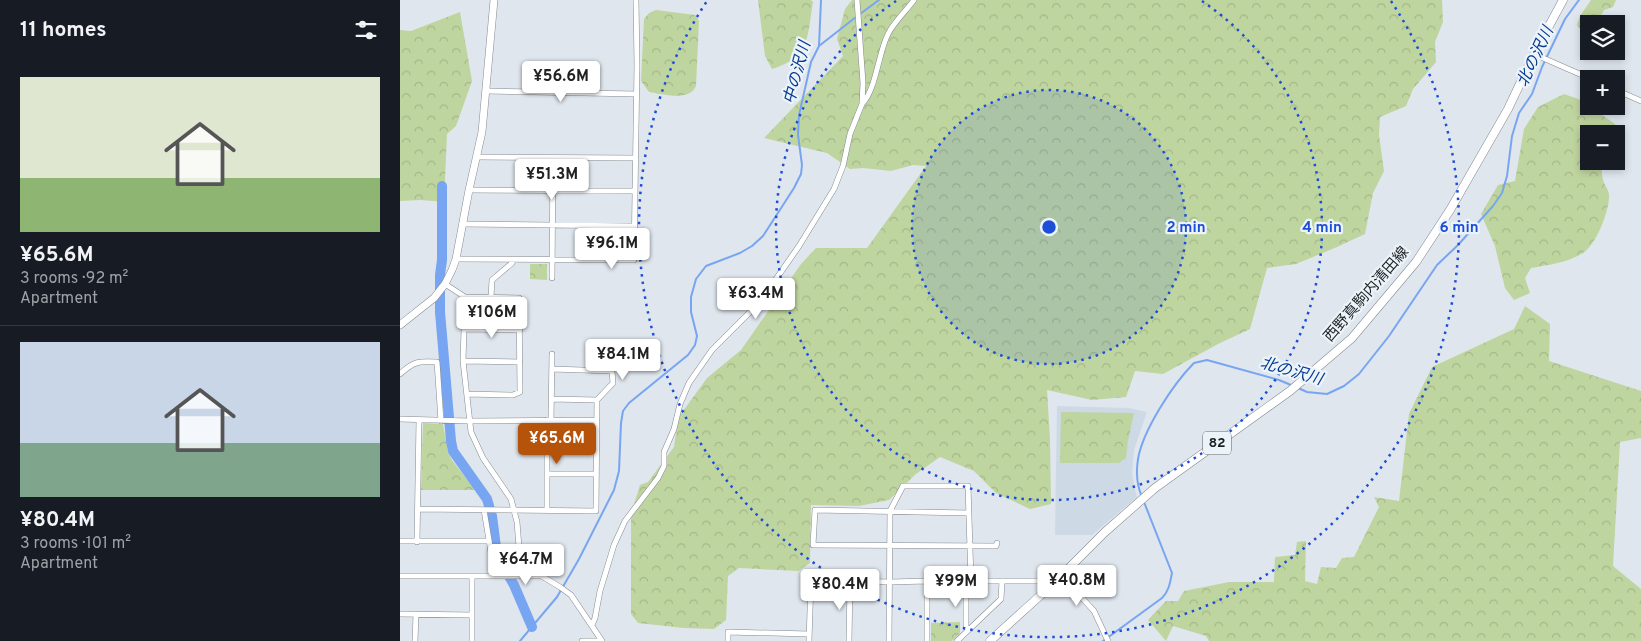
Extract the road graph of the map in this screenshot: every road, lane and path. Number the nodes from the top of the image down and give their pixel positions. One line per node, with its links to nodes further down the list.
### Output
1 (494, 0): 8 (street)
2 (636, 0): 9 (street)
3 (857, 0): 12 (street)
4 (914, 0): 12 (street)
5 (1563, 0): 6 (main road, 西野真駒内清田線 / 82)
6 (1537, 56): 7 (street); 69 (main road, 西野真駒内清田線 / 82)
7 (1580, 74)
8 (486, 91): 9 (street); 13 (street)
9 (636, 94): 15 (street)
10 (1625, 94): 11 (street)
11 (1641, 101)
12 (862, 104): 73 (street)
13 (476, 157): 14 (street); 16 (street)
14 (553, 158): 15 (street); 17 (street)
15 (635, 158): 18 (street)
16 (468, 190): 17 (street); 19 (street)
17 (553, 191): 18 (street); 20 (street)
18 (635, 191): 21 (street)
19 (462, 224): 20 (street); 22 (street)
20 (552, 226): 21 (street); 24 (street)
21 (634, 226): 24 (street)
22 (456, 259): 23 (street); 26 (street)
23 (513, 260): 24 (street); 28 (street)
24 (552, 260): 25 (street)
25 (552, 278)
26 (445, 284): 27 (street); 29 (street)
27 (465, 297): 28 (street); 30 (street)
28 (491, 297): 31 (street)
29 (400, 325)
30 (464, 329): 31 (street); 33 (street)
31 (520, 330): 34 (street)
32 (552, 354): 35 (street)
33 (463, 361): 34 (street); 37 (street)
34 (520, 362): 37 (street)
35 (552, 369): 38 (street); 39 (street)
36 (400, 374): 44 (street)
37 (467, 394): 45 (street)
38 (552, 399): 39 (street); 42 (street)
39 (597, 400): 43 (street)
40 (400, 420): 41 (street)
41 (419, 420): 44 (street); 48 (street)
42 (549, 420): 43 (street); 45 (street); 46 (street)
43 (597, 420): 47 (street)
44 (442, 421): 45 (street)
45 (469, 421): 50 (street)
46 (547, 474): 47 (street); 51 (street)
47 (596, 474): 51 (street)
48 (418, 509): 49 (street); 56 (street)
49 (488, 510): 50 (street); 54 (street)
50 (514, 510): 51 (street); 63 (street)
51 (547, 510)
52 (890, 511): 53 (street); 53 (street); 58 (street); 58 (street)
53 (969, 512): 59 (street)
54 (489, 541): 56 (street); 62 (street)
55 (400, 542): 56 (street)
56 (418, 542)
57 (997, 543): 59 (street)
58 (890, 545): 59 (street); 68 (street)
59 (970, 546): 65 (street)
60 (400, 576): 61 (street)
61 (472, 576): 62 (street); 72 (street)
62 (501, 576): 63 (street)
63 (541, 576): 73 (street)
64 (927, 580): 65 (street); 68 (street); 84 (street)
65 (968, 580): 66 (street); 74 (street)
66 (1002, 581): 69 (street); 74 (street)
67 (850, 582): 68 (street); 75 (street); 82 (street)
68 (890, 582): 83 (street)
69 (1053, 584): 86 (main road, 82); 87 (street)
70 (400, 614): 71 (street)
71 (416, 614): 72 (street); 76 (street)
72 (472, 615): 77 (street)
73 (592, 625): 79 (street)
74 (968, 630): 85 (street)
75 (809, 634): 80 (street); 81 (street)
76 (415, 641)
77 (472, 641)
78 (582, 641): 79 (street)
79 (602, 641)
80 (728, 641)
81 (809, 641)
82 (850, 641)
83 (889, 641)
84 (927, 641)
85 (957, 641)
86 (990, 641)
87 (1108, 641)

